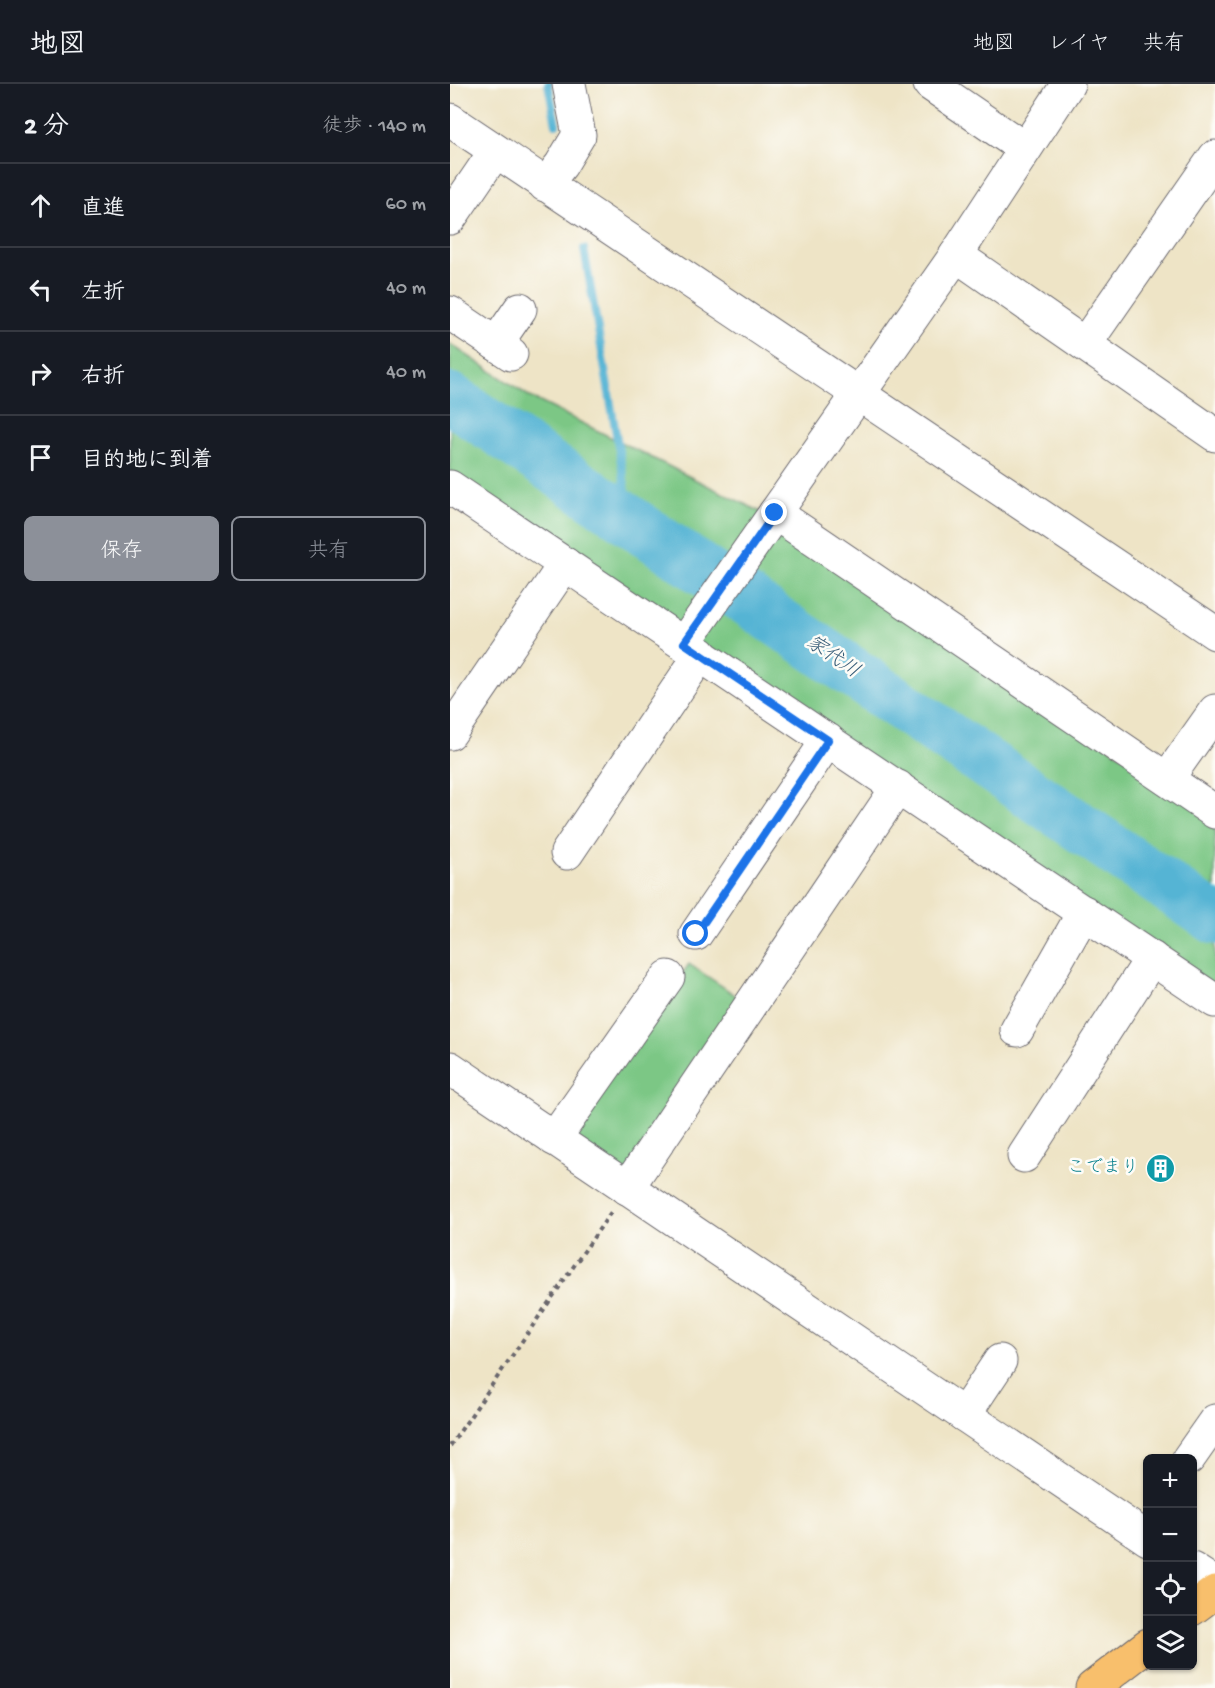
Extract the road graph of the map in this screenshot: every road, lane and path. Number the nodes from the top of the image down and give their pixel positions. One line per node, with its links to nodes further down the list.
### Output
1 (569, 84): 8 (street)
2 (930, 84): 5 (street)
3 (1068, 84): 5 (street)
4 (450, 120): 6 (street)
5 (1025, 149): 10 (street)
6 (495, 152): 8 (street); 9 (street)
7 (1215, 157): 13 (street)
8 (545, 185): 14 (street)
9 (450, 218)
10 (956, 255): 13 (street); 14 (street)
11 (520, 309): 12 (street)
12 (450, 313)
13 (1085, 344): 15 (street)
14 (859, 392): 17 (street); 19 (street)
15 (1214, 430)
16 (450, 487): 18 (street)
17 (775, 513): 20 (street); 24 (street)
18 (565, 564): 20 (street); 22 (street)
19 (1215, 633)
20 (694, 641): 23 (street); 27 (street)
21 (1215, 711): 24 (street)
22 (450, 733)
23 (828, 740): 25 (street); 29 (street)
24 (1167, 779): 26 (street)
25 (898, 787): 28 (street); 37 (street)
26 (1215, 812)
27 (567, 853)
28 (1084, 912): 30 (street); 33 (street)
29 (696, 934)
30 (1152, 958): 32 (street); 36 (street)
31 (668, 977): 35 (street)
32 (1215, 1001)
33 (1017, 1030)
34 (450, 1068): 35 (street)
35 (554, 1139): 37 (street)
36 (1024, 1156)
37 (627, 1188): 39 (street); 41 (path)
38 (1000, 1361): 39 (street)
39 (964, 1415): 43 (street)
40 (1215, 1421): 42 (street)
41 (450, 1446)
42 (1192, 1454)
43 (1143, 1529)
44 (1197, 1572): 45 (street)
45 (1215, 1584)
46 (1215, 1592): 47 (main road)
47 (1197, 1605)
48 (1143, 1648): 49 (main road)
49 (1092, 1688)

